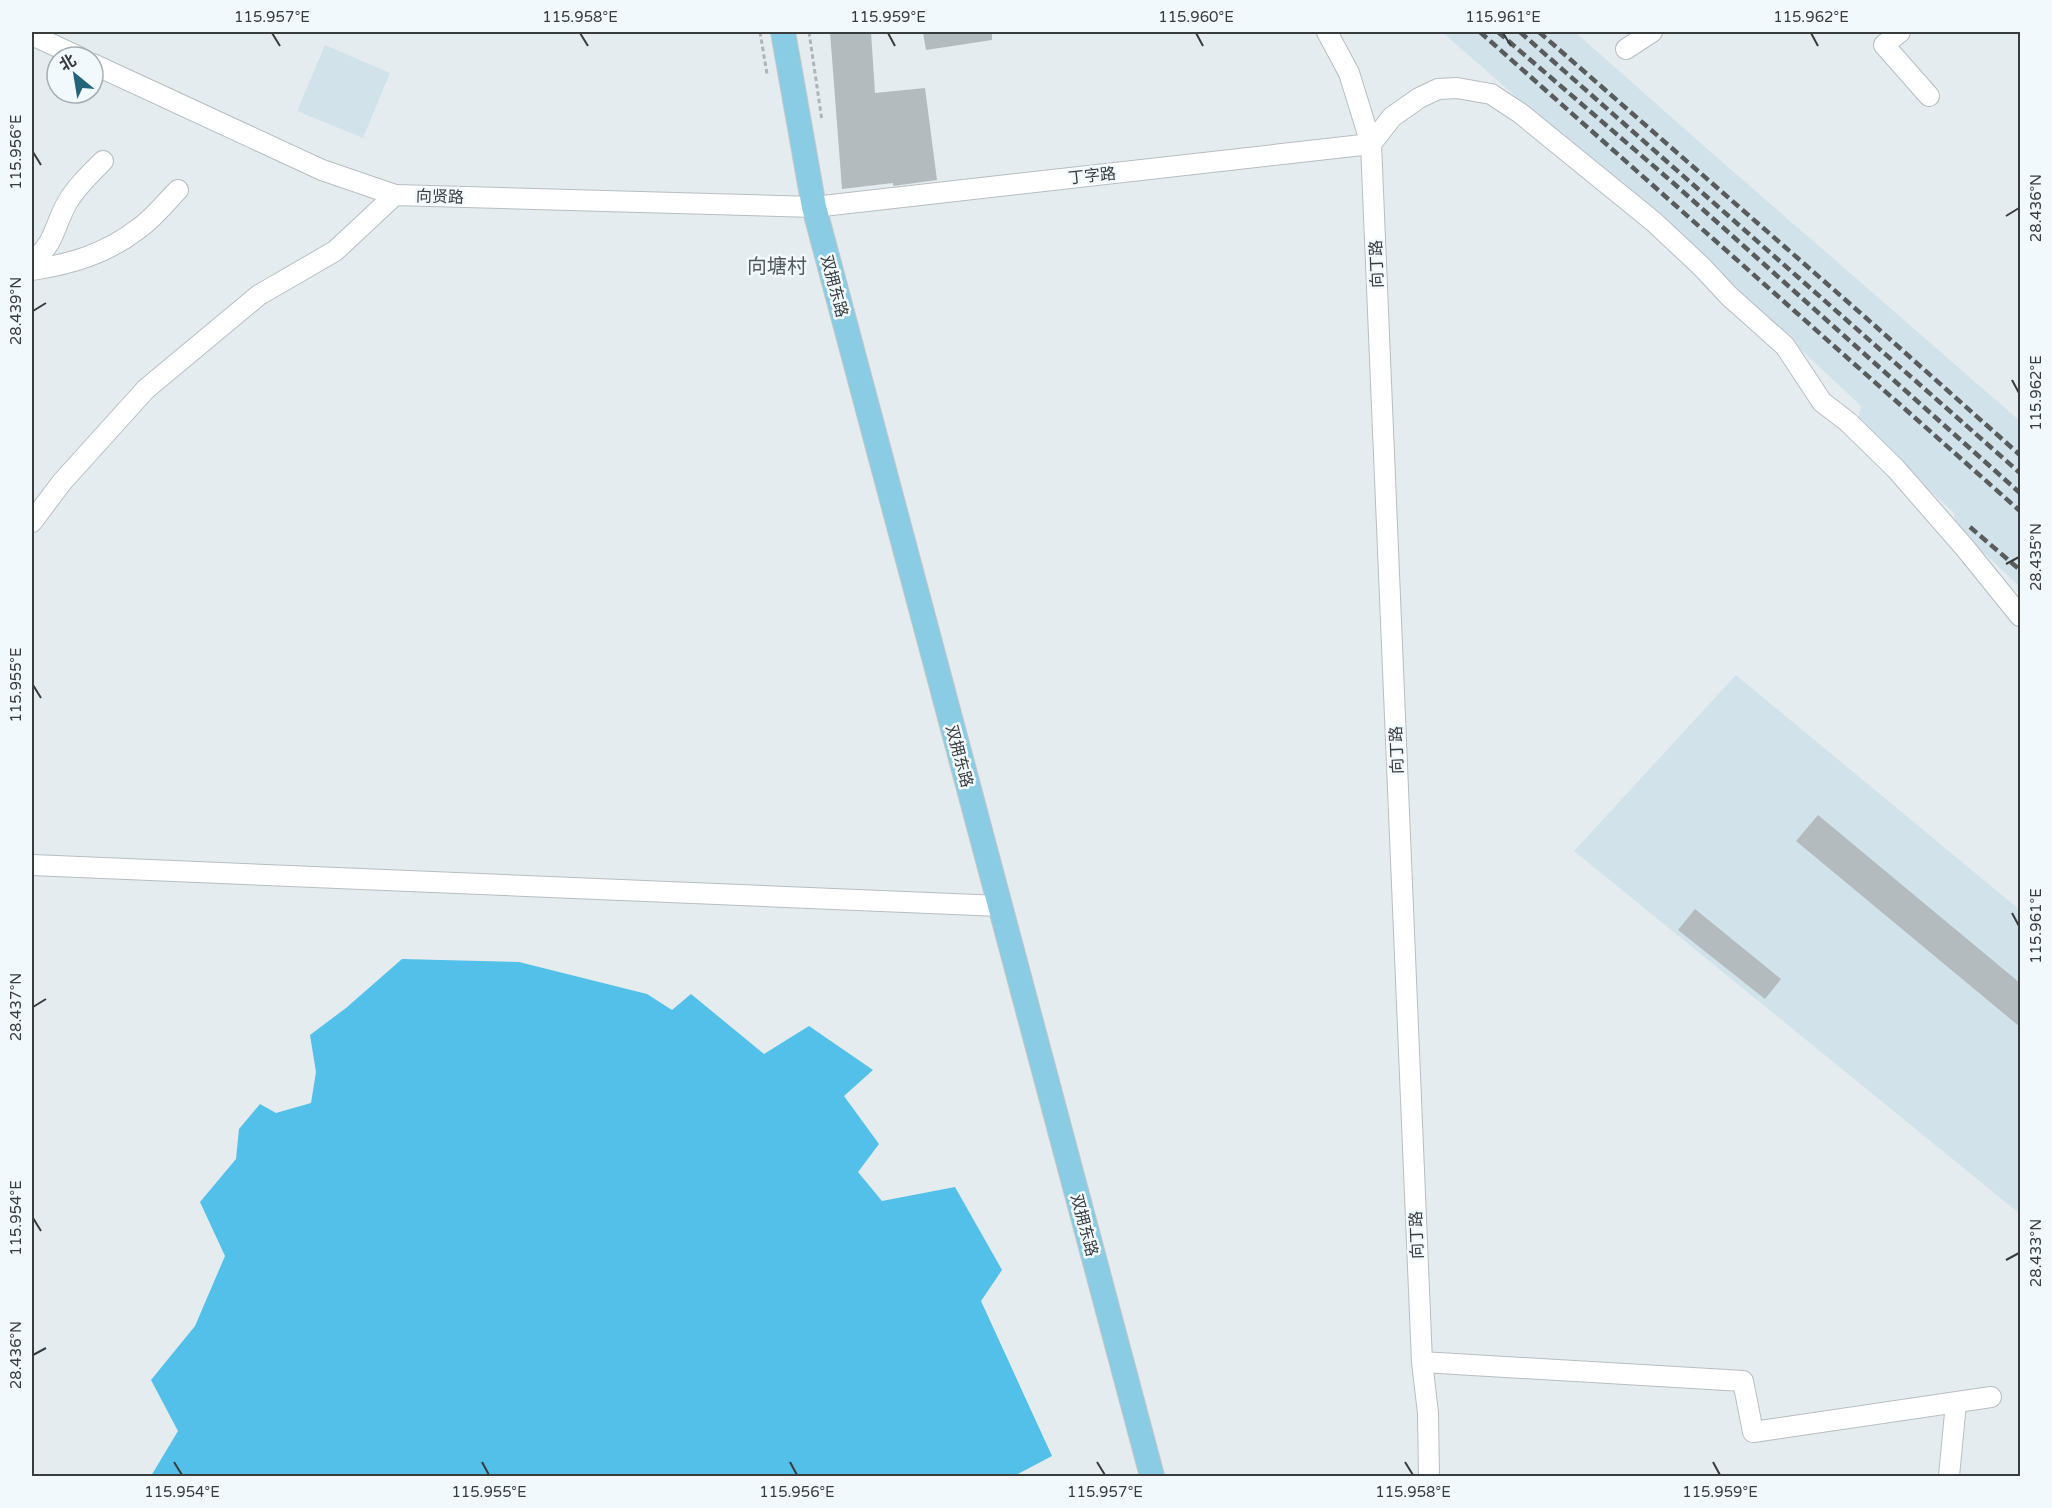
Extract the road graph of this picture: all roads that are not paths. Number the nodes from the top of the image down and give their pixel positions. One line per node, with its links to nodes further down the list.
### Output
1 (783, 32): 14 (main road, 双拥东路)
2 (1326, 32): 10 (street, 向丁路)
3 (1652, 32): 7 (street)
4 (1900, 32): 9 (street)
5 (32, 35): 6 (street)
6 (53, 45)
7 (1626, 49)
8 (105, 70): 13 (street, 向贤路)
9 (1929, 96)
10 (1371, 144): 14 (street, 丁字路); 18 (street); 21 (street, 向丁路)
11 (103, 161): 15 (street)
12 (178, 190): 16 (street)
13 (395, 195): 14 (street, 向贤路); 17 (street)
14 (814, 207): 20 (main road, 双拥东路)
15 (32, 262)
16 (32, 270)
17 (32, 522)
18 (2020, 616)
19 (32, 865): 20 (street)
20 (1000, 906): 24 (main road, 双拥东路)
21 (1422, 1362): 23 (street); 25 (street, 向丁路)
22 (1991, 1397): 23 (street)
23 (1956, 1403): 26 (street)
24 (1152, 1476)
25 (1429, 1476)
26 (1949, 1476)

